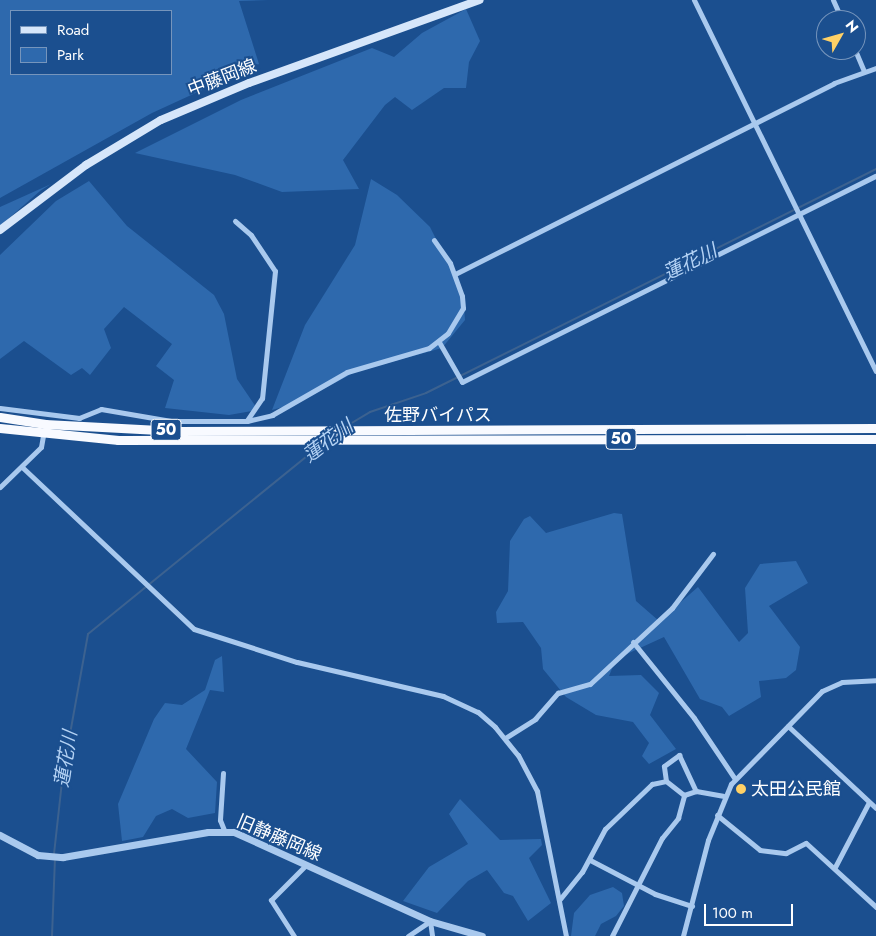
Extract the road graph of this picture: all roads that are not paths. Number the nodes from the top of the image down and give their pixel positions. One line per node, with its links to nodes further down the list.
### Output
1 (479, 0): 10 (main road, 中藤岡線)
2 (694, 0): 6 (street)
3 (859, 60): 5 (street)
4 (876, 68): 5 (street)
5 (864, 71): 6 (street)
6 (754, 123): 8 (street); 12 (street)
7 (876, 176): 8 (street)
8 (799, 213): 13 (street); 14 (street)
9 (235, 221): 18 (street)
10 (0, 230)
11 (434, 240): 12 (street)
12 (456, 274): 13 (street)
13 (439, 342): 18 (street)
14 (876, 371)
15 (0, 408): 17 (street)
16 (0, 417): 17 (highway, 佐野バイパス / 50)
17 (46, 420): 18 (street); 20 (highway, 佐野バイパス / 50); 21 (street)
18 (247, 420)
19 (0, 428): 21 (highway, 佐野バイパス / 50)
20 (876, 428)
21 (43, 435): 22 (highway, 佐野バイパス / 50); 23 (street)
22 (876, 439)
23 (22, 467): 24 (street); 29 (street)
24 (0, 487)
25 (714, 554): 26 (street)
26 (633, 642): 29 (street); 31 (street)
27 (876, 680): 28 (street)
28 (788, 726): 31 (street); 36 (street)
29 (505, 738): 45 (street)
30 (223, 773): 39 (street)
31 (735, 779): 35 (street)
32 (666, 781): 33 (street); 34 (street); 41 (street)
33 (696, 791): 34 (street); 35 (street)
34 (684, 795): 44 (street)
35 (723, 796): 38 (street)
36 (870, 802): 37 (street); 43 (street)
37 (876, 808)
38 (717, 815): 43 (street); 46 (street)
39 (224, 830): 40 (street, 旧静藤岡線); 42 (street, 旧静藤岡線)
40 (0, 834)
41 (590, 860): 44 (street); 45 (street)
42 (306, 865): 48 (street, 旧静藤岡線); 49 (street)
43 (835, 867): 47 (street)
44 (640, 886): 46 (street); 54 (street)
45 (560, 899): 53 (street)
46 (692, 906): 55 (street)
47 (876, 907)
48 (430, 921): 50 (street); 51 (street); 52 (street, 旧静藤岡線)
49 (294, 936)
50 (408, 936)
51 (432, 936)
52 (482, 936)
53 (566, 936)
54 (612, 936)
55 (683, 936)

